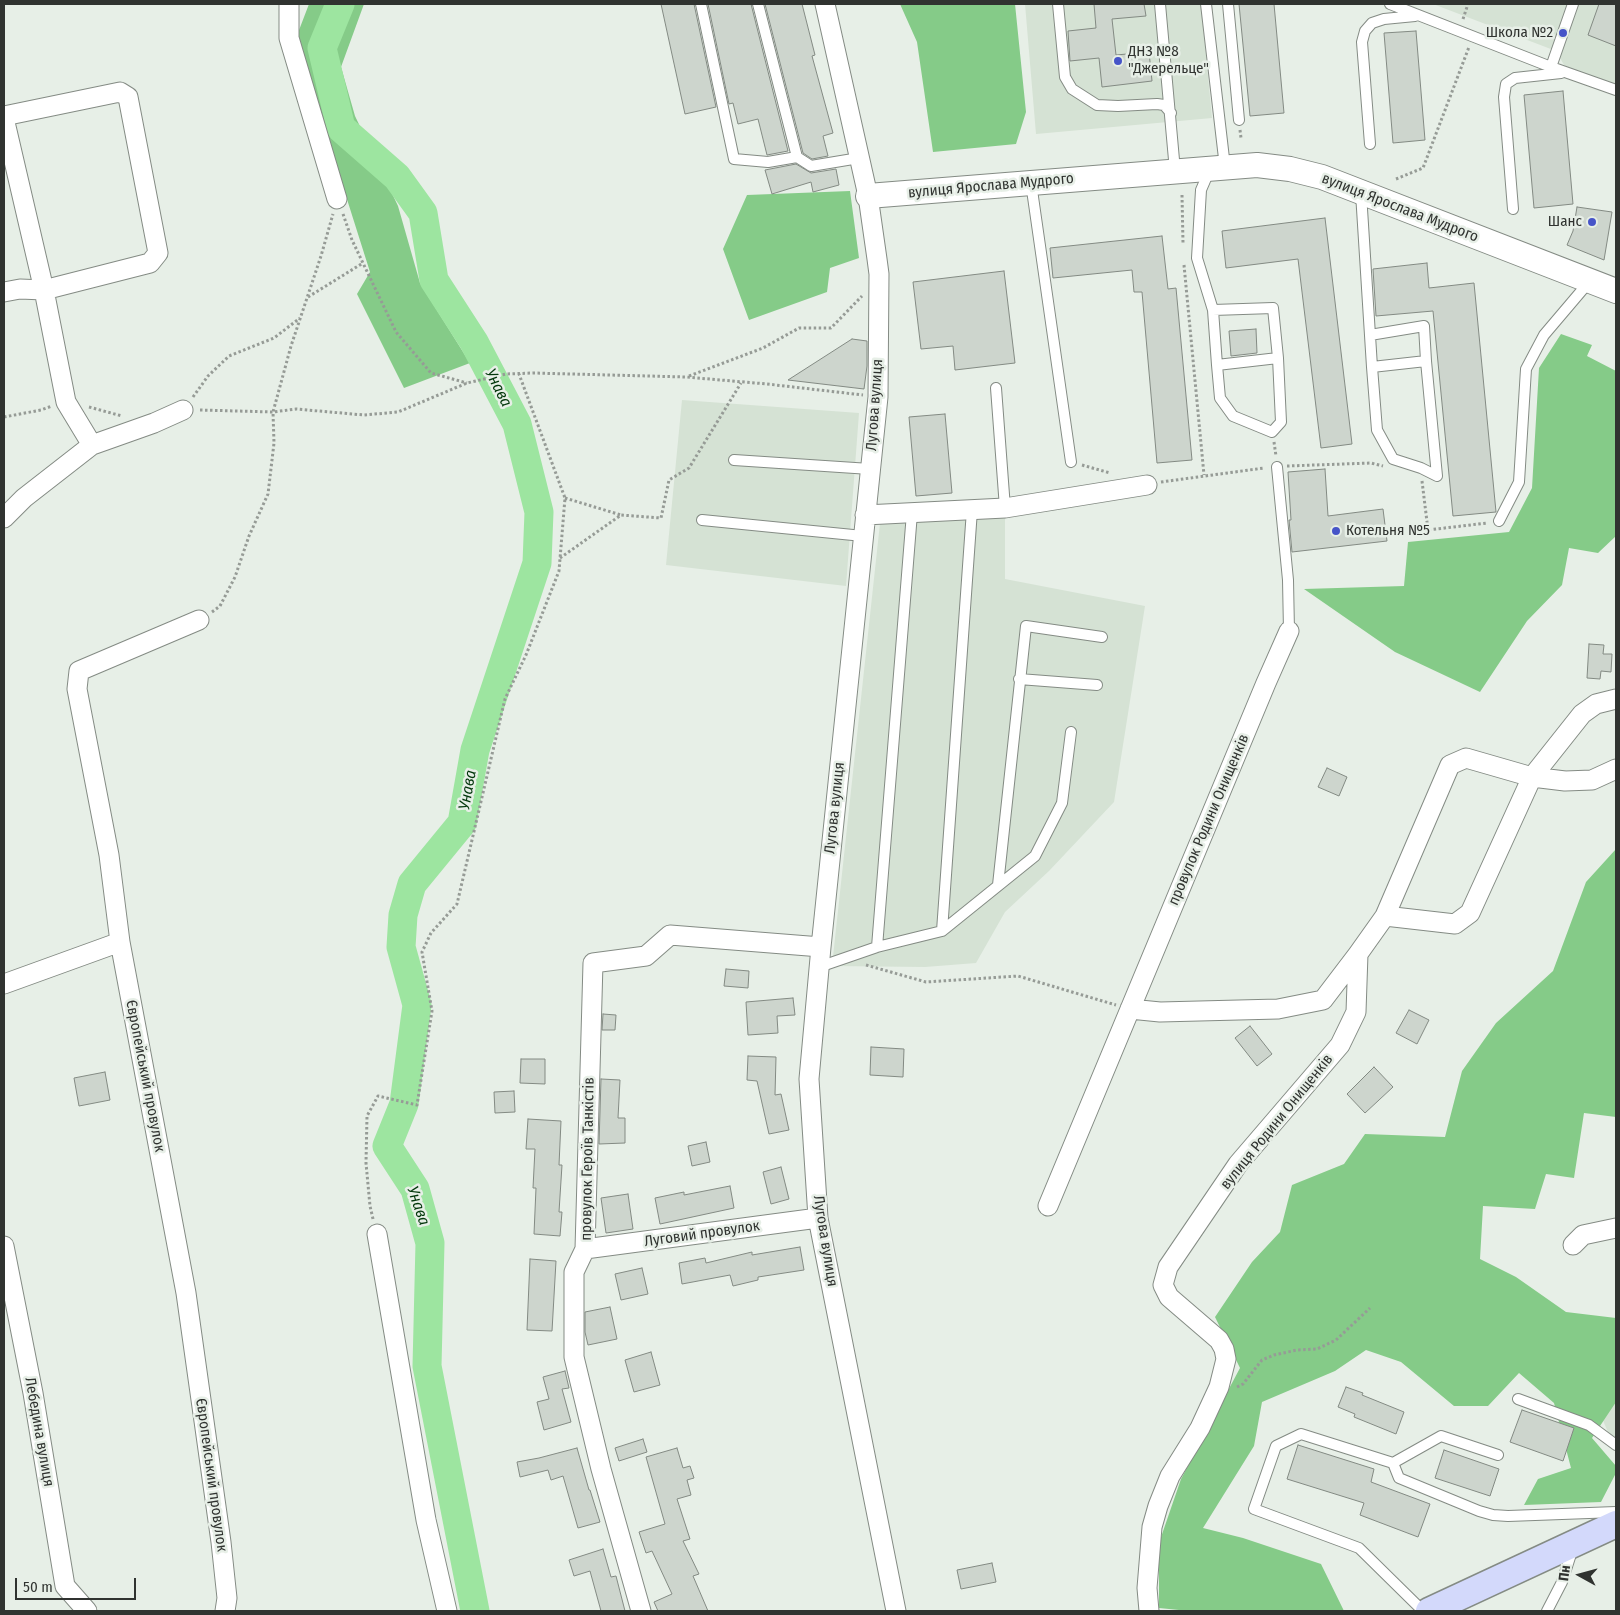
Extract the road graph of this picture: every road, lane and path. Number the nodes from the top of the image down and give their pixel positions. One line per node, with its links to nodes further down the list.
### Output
1 (289, 4): 29 (street)
2 (700, 4): 20 (lane)
3 (758, 4): 20 (lane)
4 (825, 4): 21 (street, Лугова вулиця)
5 (1058, 4): 16 (lane)
6 (1160, 4): 23 (lane)
7 (1206, 4): 22 (lane)
8 (1228, 4): 18 (lane)
9 (1390, 4): 11 (lane)
10 (1573, 4): 13 (lane)
11 (1421, 16): 13 (lane); 19 (lane)
12 (1471, 42): 24 (path)
13 (1551, 67): 14 (lane)
14 (1567, 73): 15 (lane); 30 (lane)
15 (1616, 90)
16 (1171, 113)
17 (4, 117): 35 (street); 35 (street)
18 (1239, 120)
19 (1370, 144)
20 (797, 157): 21 (lane)
21 (859, 158): 28 (street, Лугова вулиця)
22 (1218, 168): 23 (street, вулиця Ярослава Мудрого); 26 (street, вулиця Ярослава Мудрого); 40 (lane)
23 (1175, 171): 25 (street, вулиця Ярослава Мудрого)
24 (1396, 179)
25 (1031, 183): 28 (street, вулиця Ярослава Мудрого); 58 (lane)
26 (1361, 192): 34 (street, вулиця Ярослава Мудрого); 42 (lane)
27 (1182, 195): 31 (path)
28 (868, 196): 52 (street, Лугова вулиця)
29 (337, 199): 33 (path); 39 (path)
30 (1512, 209)
31 (1184, 250)
32 (1184, 259): 63 (path)
33 (363, 263): 39 (path); 49 (path)
34 (1589, 282): 36 (street, вулиця Ярослава Мудрого); 73 (lane)
35 (44, 290): 37 (street); 56 (street)
36 (1616, 291)
37 (4, 292)
38 (865, 293): 48 (path)
39 (307, 298): 41 (path)
40 (1213, 310): 43 (lane); 45 (lane)
41 (300, 318): 53 (path); 54 (path)
42 (1370, 335): 44 (lane); 46 (lane)
43 (1278, 358): 45 (lane); 55 (lane)
44 (1426, 361): 46 (lane); 61 (lane)
45 (1217, 365): 55 (lane)
46 (1372, 367): 61 (lane)
47 (519, 374): 48 (path); 49 (path); 65 (path)
48 (686, 377): 50 (path)
49 (467, 383): 54 (path)
50 (741, 383): 52 (path); 69 (path)
51 (996, 388): 66 (lane)
52 (878, 397): 62 (street, Лугова вулиця)
53 (183, 410): 54 (path); 56 (street)
54 (273, 412): 76 (path)
55 (1272, 432): 60 (path)
56 (92, 445): 71 (street)
57 (734, 460): 62 (lane)
58 (1071, 462)
59 (1371, 463): 60 (path)
60 (1277, 467): 63 (path); 77 (lane)
61 (1421, 468): 73 (path)
62 (870, 469): 70 (street, Лугова вулиця)
63 (1204, 476): 64 (path)
64 (1147, 485): 66 (street)
65 (564, 498): 69 (path); 75 (path)
66 (1005, 508): 67 (street)
67 (972, 510): 68 (street); 87 (lane)
68 (912, 513): 70 (street); 90 (lane)
69 (621, 515): 75 (path)
70 (865, 515): 74 (street, Лугова вулиця)
71 (4, 518)
72 (702, 520): 74 (lane)
73 (1499, 521)
74 (863, 536): 89 (street, Лугова вулиця)
75 (560, 558): 99 (path)
76 (199, 620): 88 (street, Європейський провулок)
77 (1289, 631): 95 (street, провулок Родини Онищенків)
78 (1102, 638): 79 (lane)
79 (1019, 679): 80 (lane); 85 (lane)
80 (1097, 684)
81 (1616, 699): 84 (street)
82 (1071, 732): 85 (lane)
83 (1616, 769): 84 (street)
84 (1532, 777): 86 (street); 86 (street)
85 (998, 885): 87 (lane)
86 (1384, 916): 91 (street)
87 (942, 931): 90 (lane)
88 (120, 942): 94 (street); 113 (street, Європейський провулок)
89 (821, 946): 93 (street, Лугова вулиця); 102 (street, провулок Героїв Танкістів)
90 (876, 947): 92 (lane)
91 (1358, 954): 95 (street); 104 (street, вулиця Родини Онищенків)
92 (844, 958): 93 (lane); 95 (path)
93 (819, 967): 97 (street, Лугова вулиця)
94 (4, 984)
95 (1130, 1009): 96 (street, провулок Родини Онищенків)
96 (1048, 1206)
97 (818, 1218): 102 (street, Луговий провулок); 116 (street, Лугова вулиця)
98 (1616, 1228): 100 (street)
99 (377, 1234): 114 (street)
100 (1573, 1245)
101 (4, 1246): 112 (street, Лебедина вулиця)
102 (585, 1249): 115 (street, провулок Героїв Танкістів)
103 (1370, 1308): 104 (path)
104 (1219, 1387): 117 (street, вулиця Родини Онищенків)
105 (1518, 1399): 106 (lane)
106 (1616, 1445)
107 (1498, 1455): 108 (lane)
108 (1393, 1463): 109 (lane); 118 (lane)
109 (1616, 1512)
110 (1616, 1524): 111 (main road)
111 (1574, 1544): 119 (main road); 120 (lane)
112 (87, 1611)
113 (225, 1611)
114 (447, 1611)
115 (641, 1611)
116 (896, 1611)
117 (1149, 1611)
118 (1423, 1611)
119 (1429, 1611)
120 (1547, 1611)

